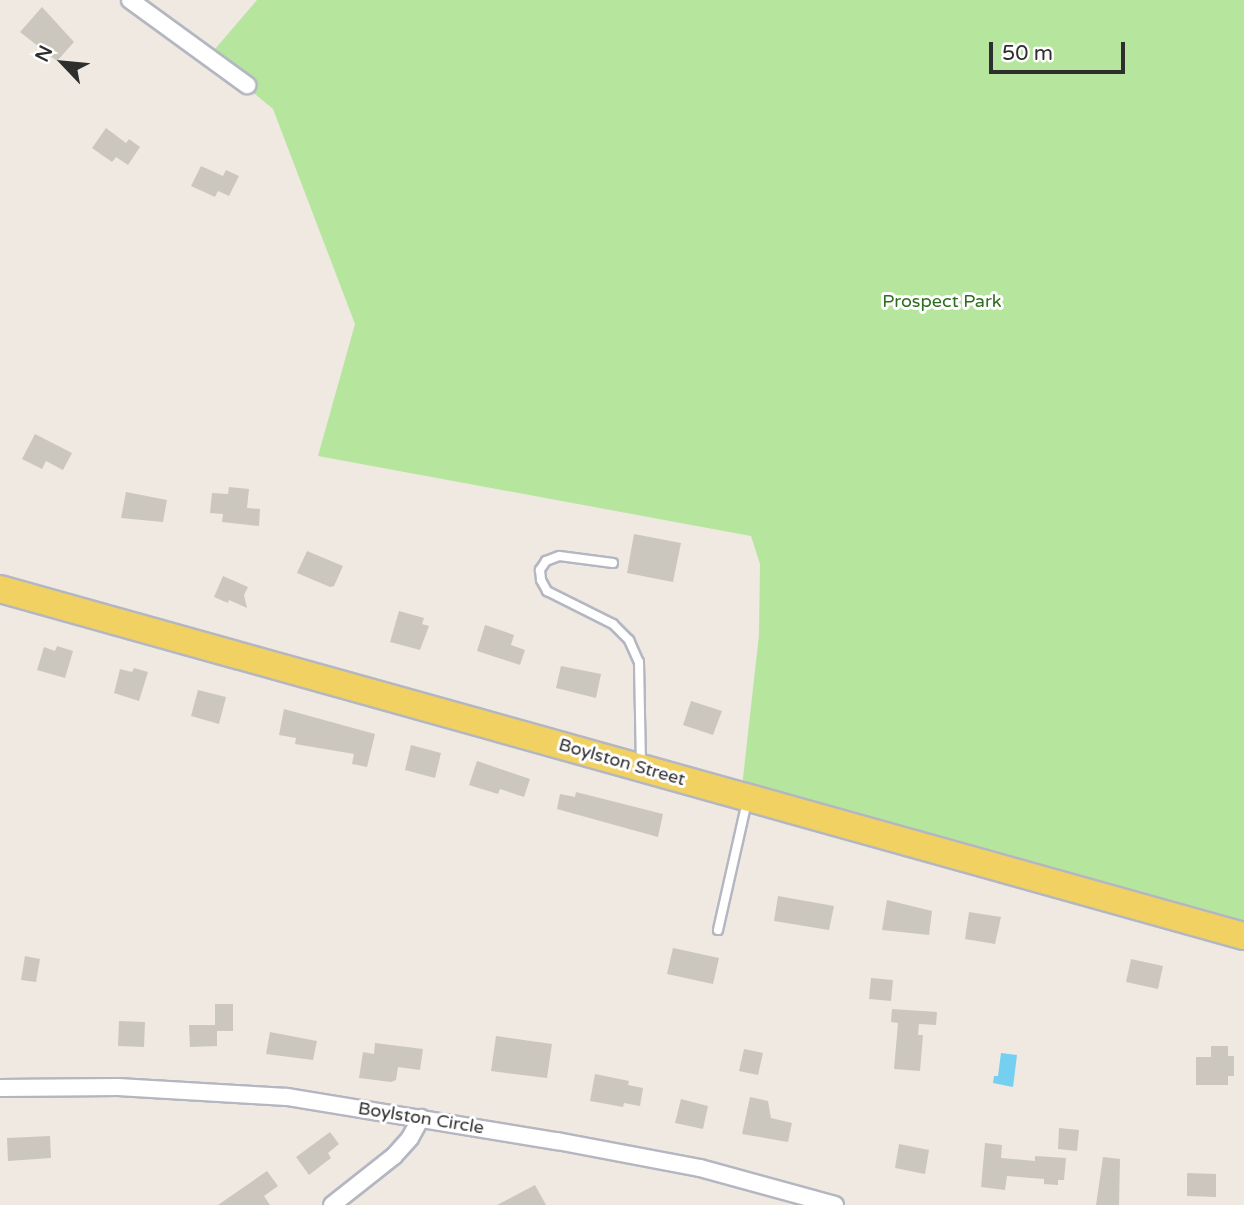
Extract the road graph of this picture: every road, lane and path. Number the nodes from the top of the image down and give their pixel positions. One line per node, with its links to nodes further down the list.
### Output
1 (141, 3): 2 (street)
2 (247, 85)
3 (613, 563): 5 (lane)
4 (0, 589): 5 (main road, Boylston Street)
5 (640, 767): 6 (main road, Boylston Street)
6 (748, 798): 7 (lane); 8 (main road, Boylston Street)
7 (718, 930)
8 (1244, 936)
9 (0, 1088): 10 (street, Boylston Circle)
10 (421, 1118): 11 (street); 12 (street, Boylston Circle)
11 (332, 1205)
12 (835, 1205)

